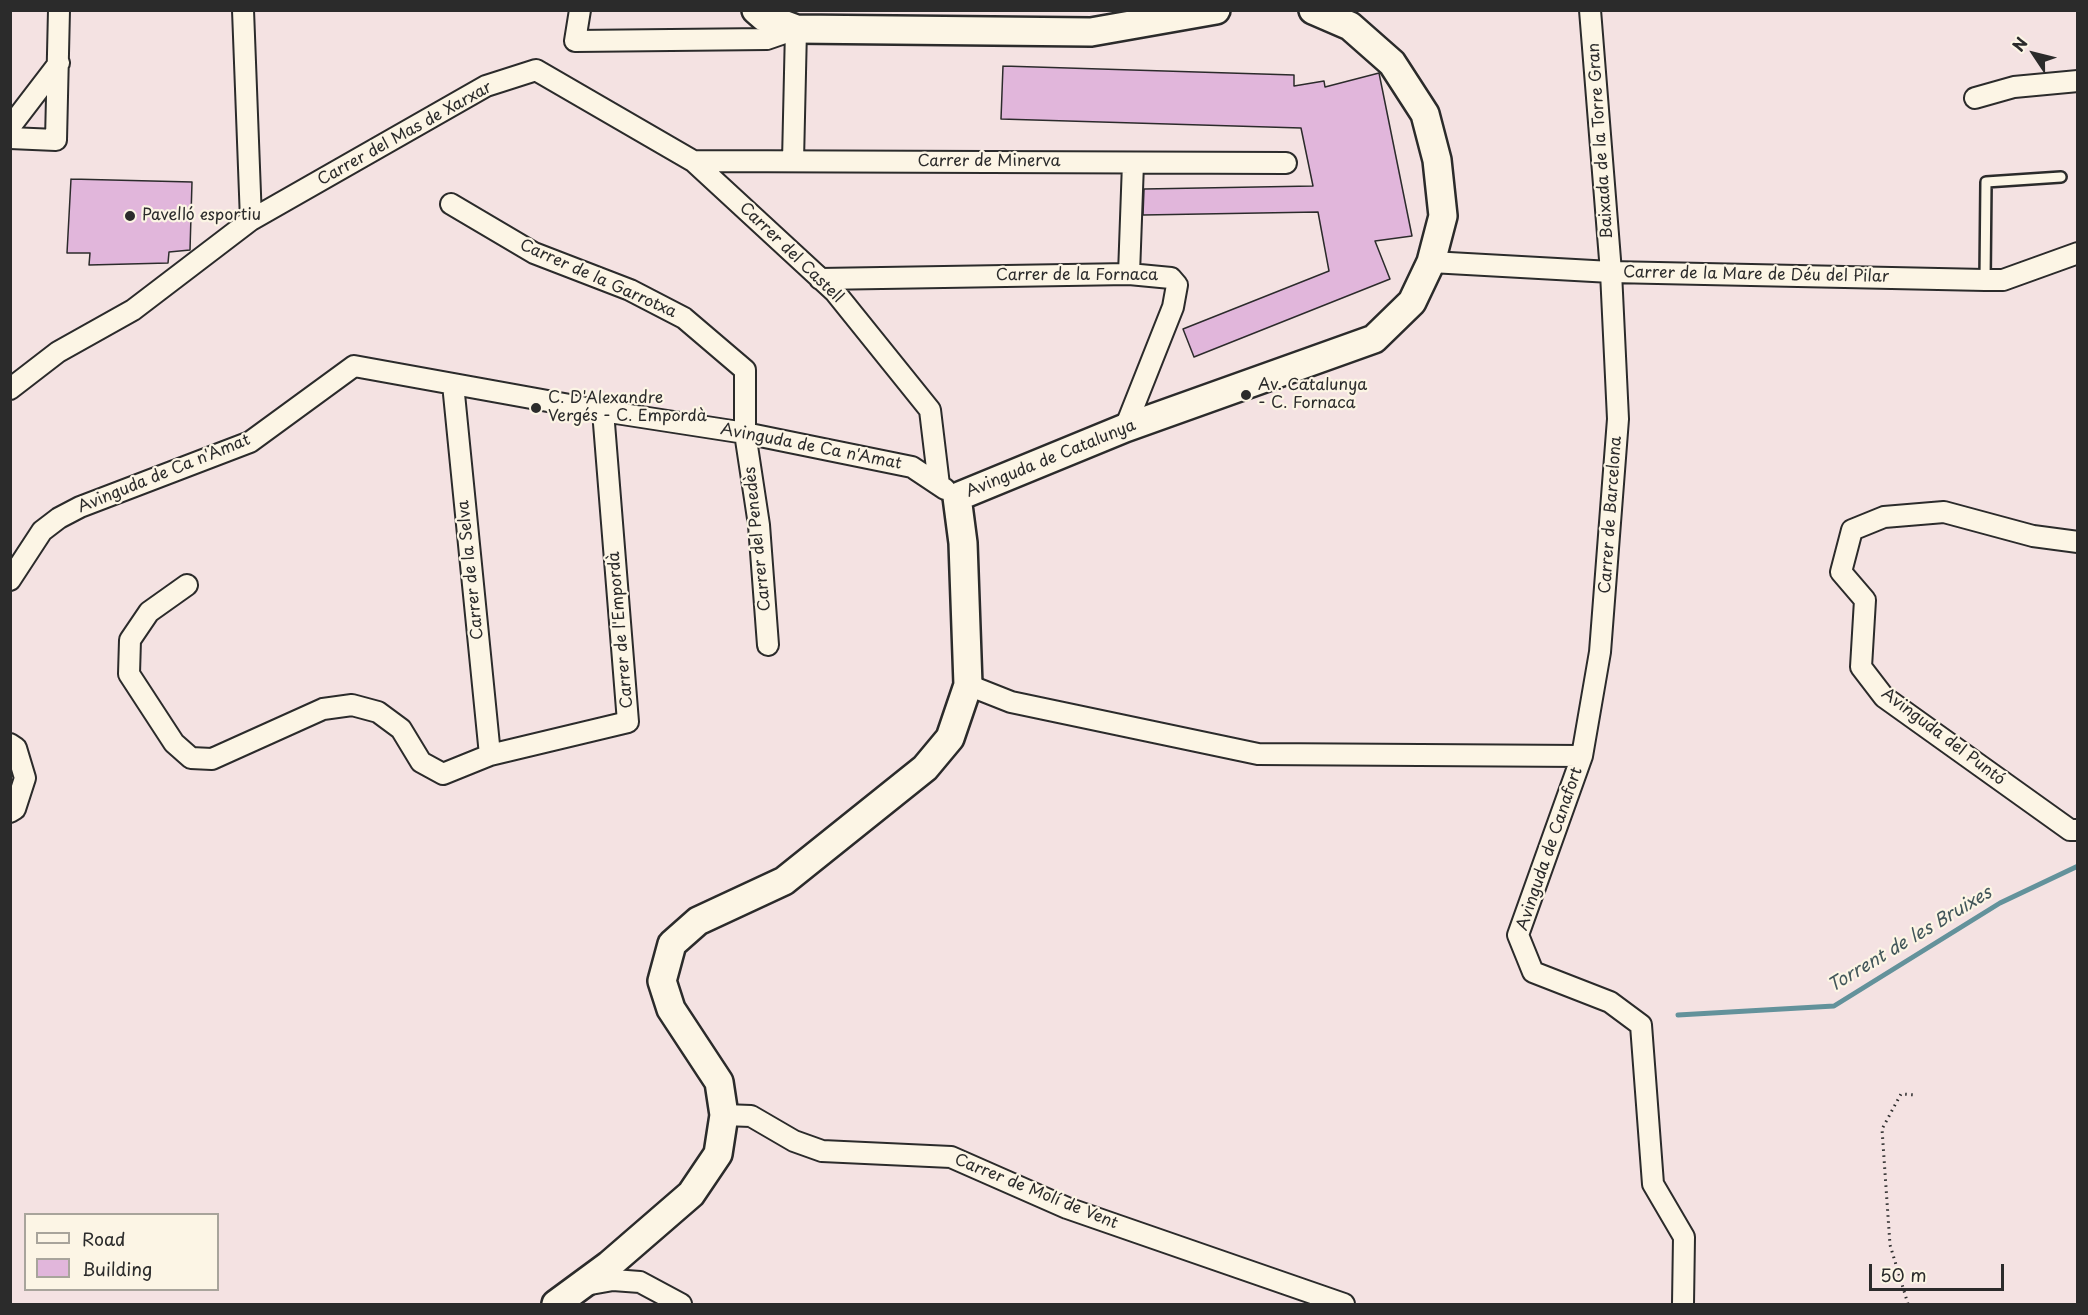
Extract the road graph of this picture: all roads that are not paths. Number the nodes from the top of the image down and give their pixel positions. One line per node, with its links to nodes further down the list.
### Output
1 (59, 10): 9 (street)
2 (243, 10): 21 (street)
3 (579, 10): 8 (street)
4 (756, 10): 8 (street)
5 (1216, 10): 8 (street)
6 (1313, 10): 23 (street, Avinguda de Catalunya)
7 (1590, 10): 24 (street, Baixada de la Torre Gran)
8 (796, 29): 16 (street)
9 (59, 63): 13 (street); 14 (street)
10 (2078, 81): 12 (street)
11 (562, 86): 15 (street, Carrer del Castell); 21 (street, Carrer del Mas de Xarxar)
12 (1976, 98)
13 (10, 127)
14 (10, 138)
15 (693, 160): 16 (street, Carrer de Minerva); 26 (street, Carrer del Castell)
16 (793, 161): 17 (street, Carrer de Minerva)
17 (1132, 163): 18 (street, Carrer de Minerva); 25 (street)
18 (1286, 163)
19 (2061, 177): 27 (lane)
20 (451, 204): 32 (street, Carrer de la Garrotxa)
21 (251, 220): 29 (street, Carrer del Mas de Xarxar)
22 (2078, 253): 27 (street, Carrer de la Mare de Déu del Pilar)
23 (1431, 262): 24 (street, Carrer de la Mare de Déu del Pilar); 31 (street, Avinguda de Catalunya)
24 (1611, 272): 27 (street, Carrer de la Mare de Déu del Pilar); 41 (street, Carrer de Barcelona)
25 (1128, 274): 26 (street, Carrer de la Fornaca); 31 (street, Carrer de la Fornaca)
26 (820, 279): 33 (street, Carrer del Castell)
27 (1985, 280)
28 (453, 384): 30 (street, Avinguda de Ca n'Amat); 35 (street, Avinguda de Ca n'Amat); 40 (street, Carrer de la Selva)
29 (10, 389)
30 (603, 411): 32 (street, Avinguda de Ca n'Amat); 40 (street, Carrer de l'Empordà)
31 (1125, 428): 33 (street, Avinguda de Catalunya)
32 (745, 434): 33 (street, Avinguda de Ca n'Amat); 37 (street, Carrer del Penedès)
33 (948, 491): 38 (street, Avinguda de Catalunya)
34 (2078, 542): 43 (street, Avinguda del Puntó)
35 (10, 580)
36 (187, 585): 40 (street, Carrer de l'Empordà)
37 (768, 645)
38 (968, 685): 41 (street, Avinguda de Canafort); 44 (street, Avinguda de Catalunya)
39 (10, 744): 42 (street)
40 (490, 755)
41 (1582, 756): 49 (street, Avinguda de Canafort)
42 (10, 812)
43 (2078, 830)
44 (724, 1115): 45 (street, Avinguda de Catalunya); 48 (street, Carrer de Molí de Vent)
45 (581, 1286): 46 (street, Avinguda de Catalunya); 47 (street)
46 (556, 1305)
47 (681, 1305)
48 (1344, 1305)
49 (1683, 1305)

